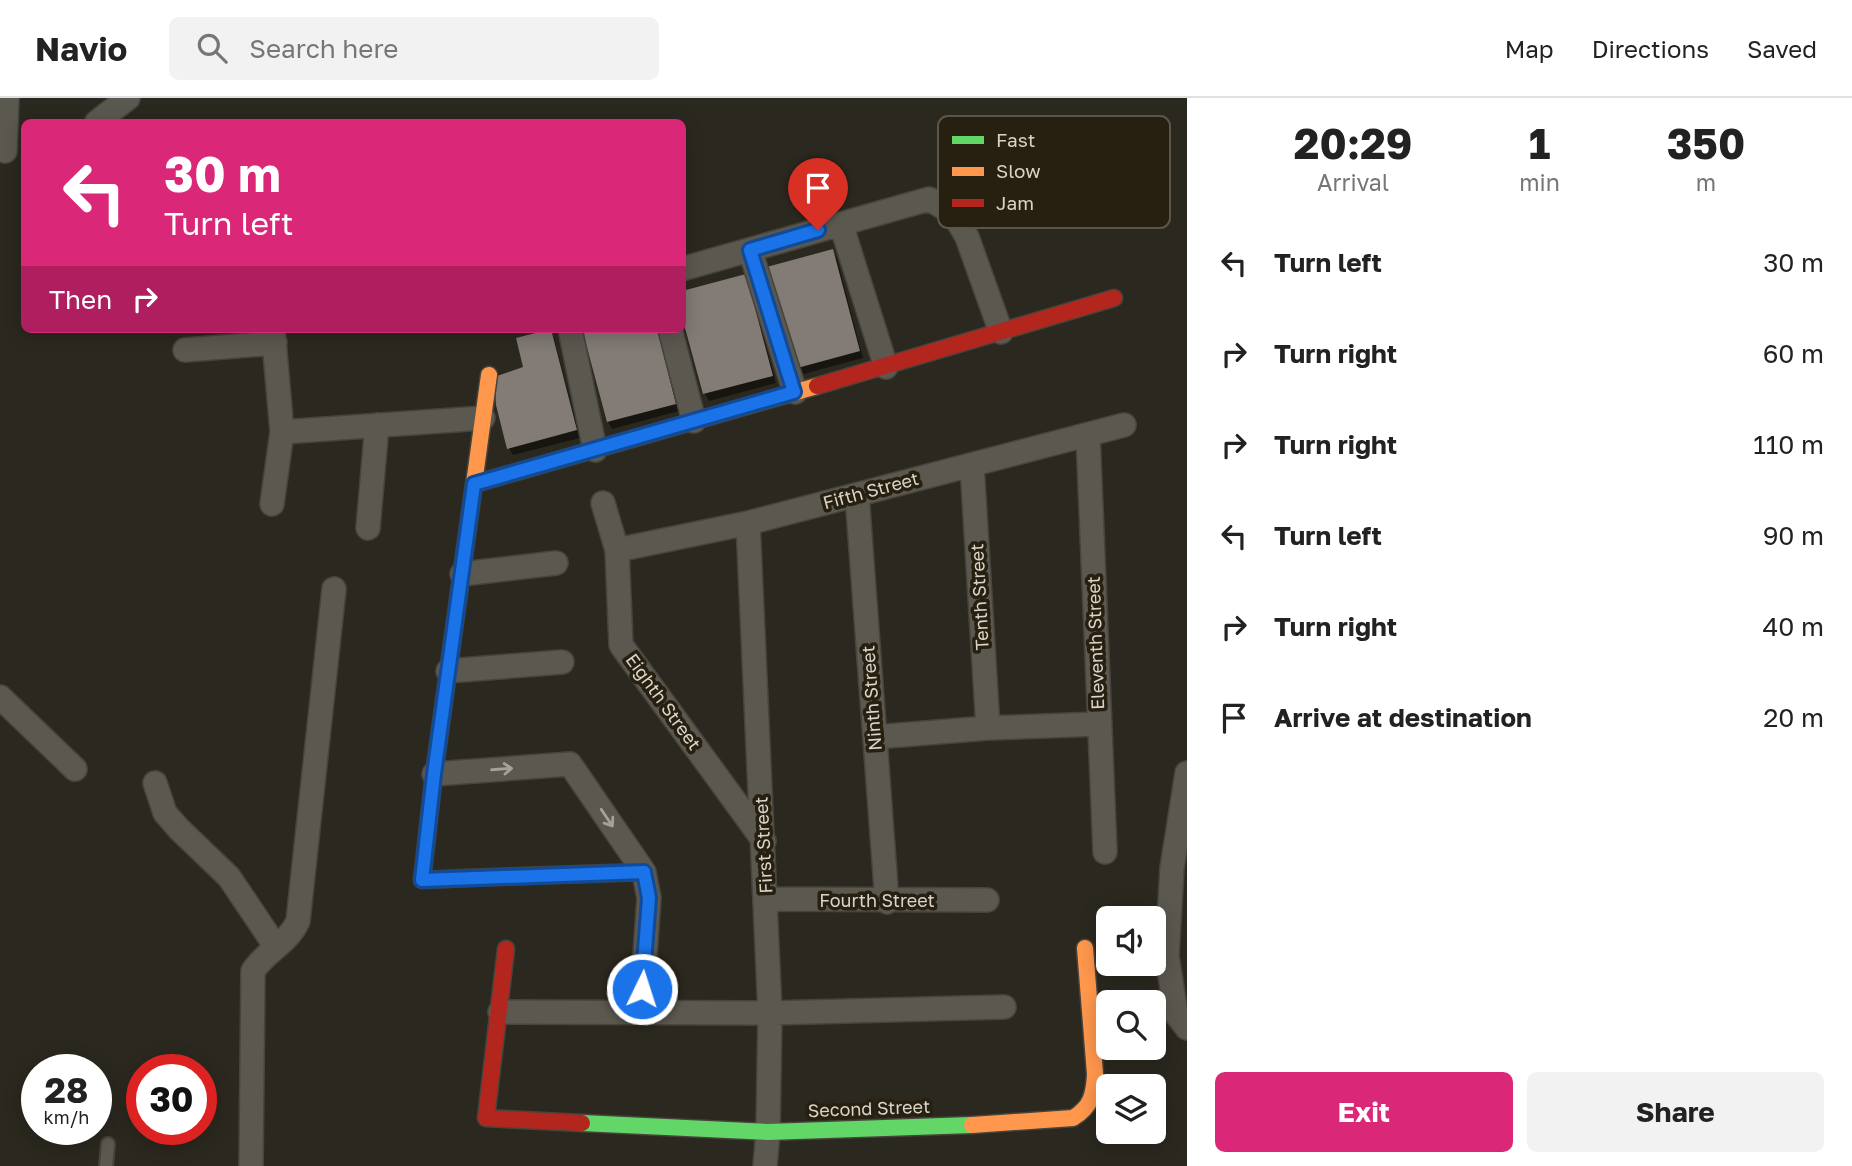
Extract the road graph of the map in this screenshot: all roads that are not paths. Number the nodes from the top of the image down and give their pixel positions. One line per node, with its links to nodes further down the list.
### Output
1 (7, 98): 4 (street)
2 (128, 98): 3 (street)
3 (101, 119)
4 (10, 151)
5 (938, 205): 6 (street)
6 (841, 224): 8 (street); 16 (street)
7 (962, 228): 11 (street)
8 (750, 250): 9 (street); 18 (street)
9 (686, 268)
10 (1114, 298): 11 (street)
11 (1001, 332): 16 (street)
12 (571, 333): 25 (street)
13 (671, 333): 20 (street)
14 (274, 336): 15 (street); 23 (street)
15 (185, 350)
16 (886, 367): 18 (street)
17 (489, 375): 19 (street)
18 (794, 392): 20 (street)
19 (483, 418): 21 (street); 27 (street)
20 (694, 421): 25 (street)
21 (377, 425): 23 (street); 32 (street)
22 (1124, 425): 24 (street, Fifth Street)
23 (282, 432): 30 (street)
24 (1088, 435): 26 (street, Fifth Street); 40 (street, Eleventh Street)
25 (595, 450): 27 (street)
26 (972, 465): 28 (street, Fifth Street); 41 (street, Tenth Street)
27 (474, 484): 35 (street)
28 (857, 495): 31 (street, Fifth Street); 42 (street, Ninth Street)
29 (603, 503): 33 (street, Eighth Street)
30 (272, 504)
31 (748, 523): 33 (street, Fifth Street); 47 (street, First Street)
32 (368, 528)
33 (617, 550): 47 (street, Eighth Street)
34 (556, 563): 35 (street)
35 (462, 574): 38 (street)
36 (334, 589): 53 (street)
37 (562, 662): 38 (street)
38 (448, 671): 45 (street)
39 (0, 697): 43 (street)
40 (1100, 724): 41 (street); 48 (street, Eleventh Street)
41 (988, 728): 42 (street)
42 (875, 737): 52 (street, Ninth Street)
43 (75, 769)
44 (1187, 773): 60 (street)
45 (434, 774): 49 (street, one-way to 49); 49 (street)
46 (155, 783): 53 (street)
47 (764, 841): 50 (street, First Street)
48 (1105, 852)
49 (644, 872): 58 (street)
50 (766, 900): 52 (street, Fourth Street); 59 (street, First Street)
51 (987, 900): 52 (street, Fourth Street)
52 (887, 902)
53 (276, 947): 64 (street)
54 (1085, 948): 61 (street, Second Street)
55 (506, 949): 57 (street)
56 (1004, 1007): 59 (street)
57 (500, 1012): 58 (street); 61 (street, Second Street)
58 (640, 1012): 59 (street)
59 (769, 1013): 61 (street, First Street)
60 (1187, 1028)
61 (768, 1132): 65 (street, First Street)
62 (108, 1145): 63 (lane)
63 (106, 1166)
64 (251, 1166)
65 (765, 1166)

